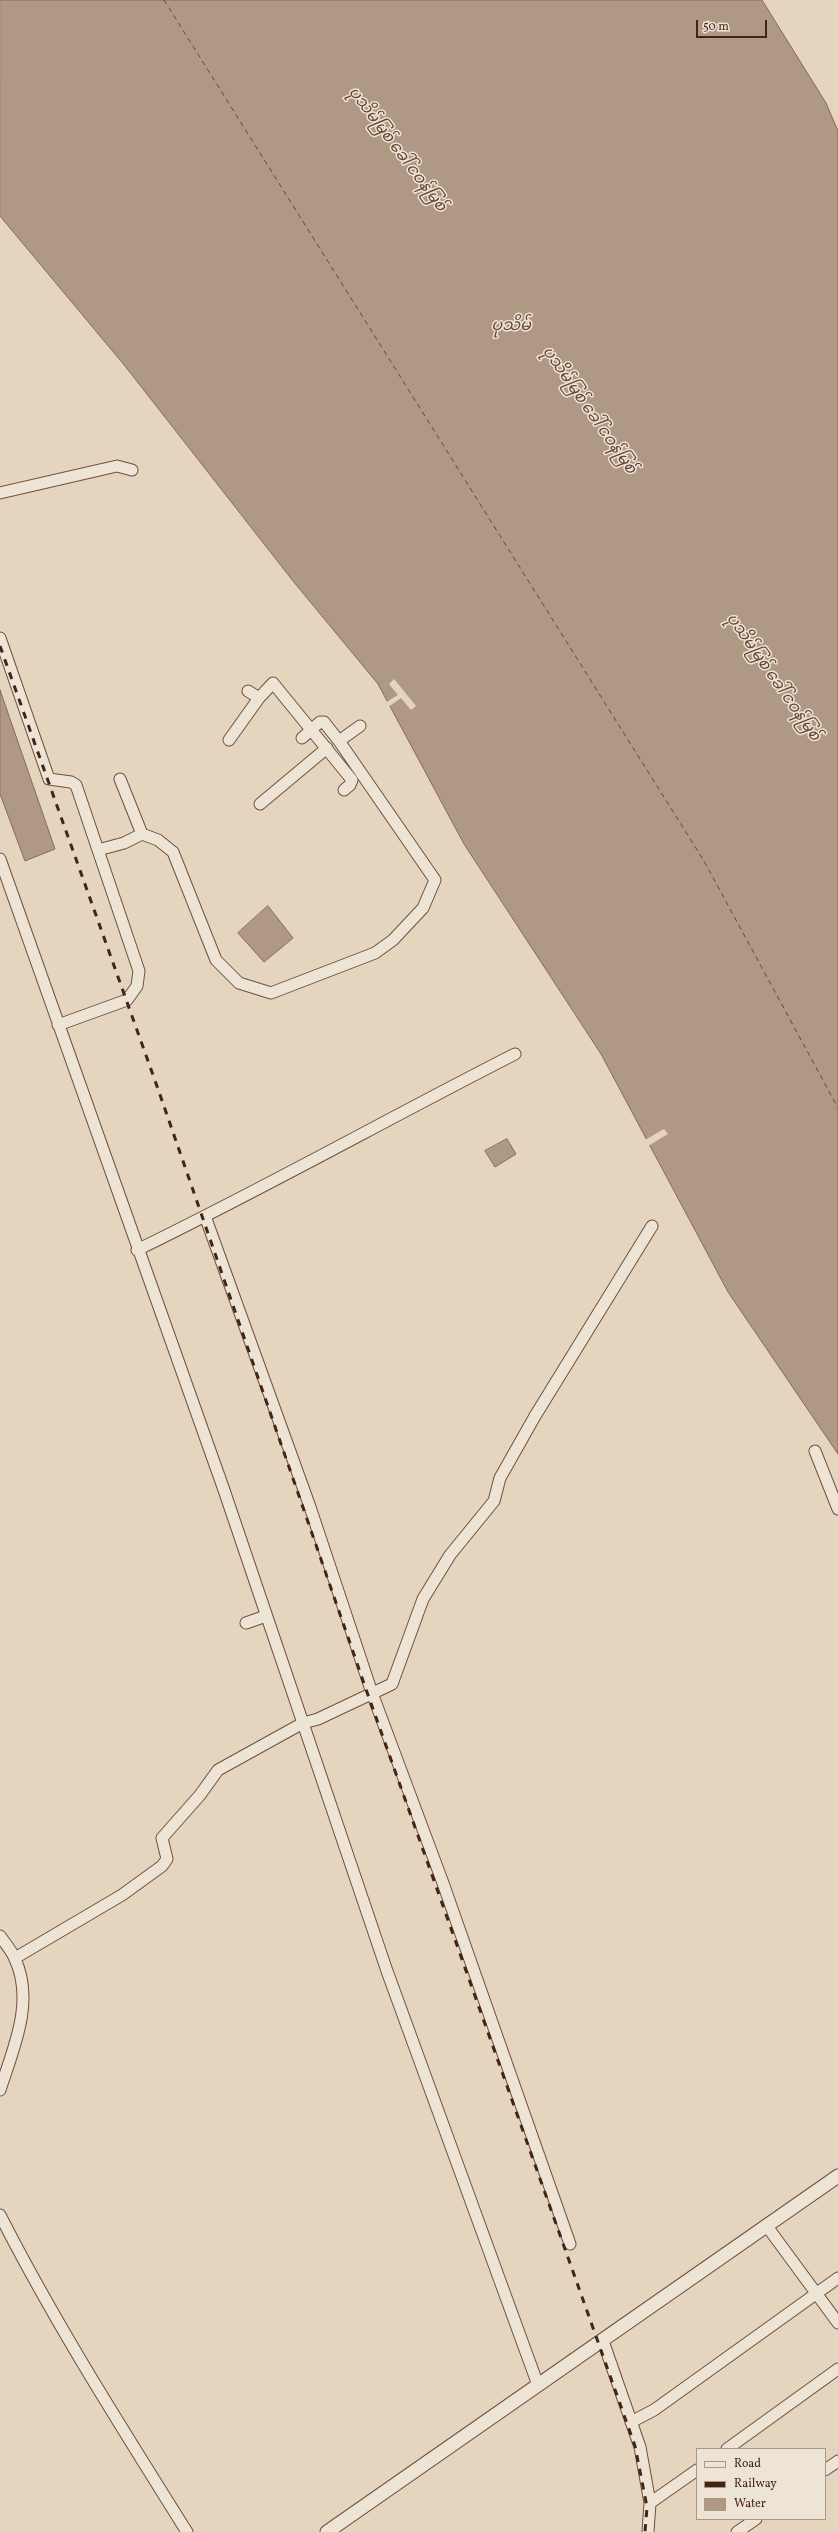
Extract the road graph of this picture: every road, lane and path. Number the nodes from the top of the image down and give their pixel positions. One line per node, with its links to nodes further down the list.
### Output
1 (132, 470): 2 (street)
2 (0, 493)
3 (0, 638): 16 (street)
4 (248, 691): 5 (street)
5 (259, 698): 7 (street); 9 (street)
6 (360, 726): 10 (street)
7 (311, 730): 8 (street); 10 (street); 11 (street)
8 (302, 738)
9 (230, 740)
10 (339, 741): 15 (street)
11 (327, 748): 13 (street); 14 (street)
12 (120, 779): 15 (street)
13 (344, 790)
14 (260, 804)
15 (142, 834): 16 (street)
16 (98, 850): 18 (street)
17 (0, 859): 18 (street)
18 (58, 1025): 22 (street)
19 (515, 1054): 20 (street)
20 (205, 1216): 22 (street); 27 (street)
21 (652, 1226): 27 (street)
22 (137, 1250): 25 (street)
23 (815, 1451): 24 (street)
24 (838, 1508)
25 (266, 1616): 26 (street); 28 (street)
26 (246, 1623)
27 (372, 1693): 28 (street); 35 (street)
28 (303, 1723): 30 (street); 41 (street)
29 (0, 1936): 30 (street)
30 (15, 1958): 31 (street)
31 (0, 2090)
32 (838, 2176): 34 (street)
33 (0, 2216): 49 (street)
34 (766, 2225): 37 (street); 39 (street)
35 (570, 2244)
36 (838, 2278): 37 (street)
37 (817, 2292): 38 (street); 42 (street)
38 (838, 2323)
39 (603, 2341): 41 (street); 42 (street)
40 (838, 2369): 43 (street)
41 (538, 2385): 50 (street)
42 (631, 2422): 47 (street)
43 (728, 2448)
44 (838, 2461): 45 (street)
45 (826, 2469)
46 (696, 2471): 47 (street)
47 (650, 2503): 51 (street)
48 (755, 2520): 52 (street)
49 (187, 2532)
50 (327, 2532)
51 (648, 2532)
52 (737, 2532)

